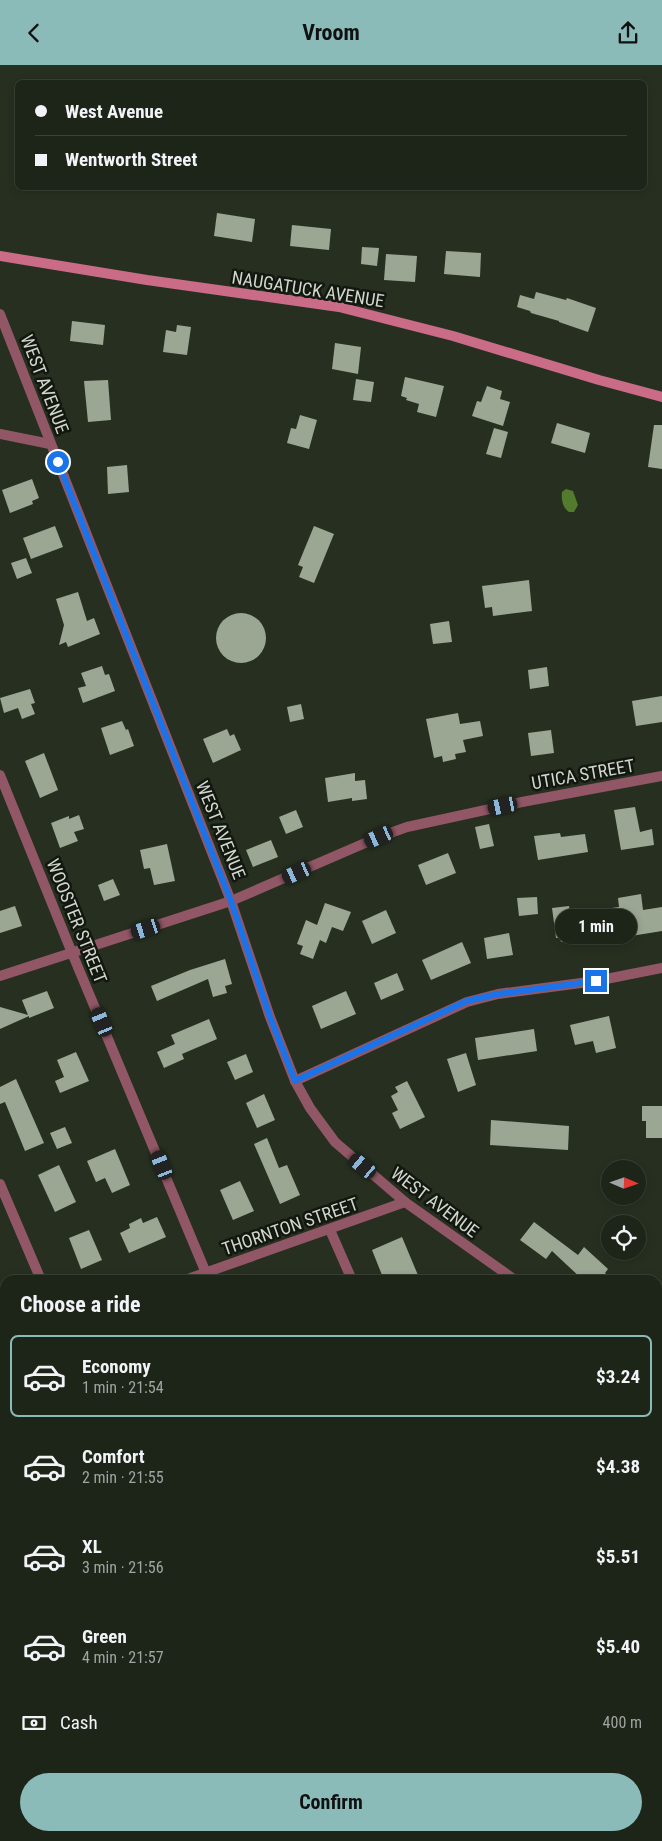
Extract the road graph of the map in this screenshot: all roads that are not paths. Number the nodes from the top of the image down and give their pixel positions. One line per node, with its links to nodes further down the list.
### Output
1 (0, 256): 3 (main road, NAUGATUCK AVENUE)
2 (0, 314): 5 (street, WEST AVENUE)
3 (662, 397)
4 (0, 434): 5 (street)
5 (50, 444): 8 (street, WEST AVENUE)
6 (0, 775): 9 (street, WOOSTER STREET)
7 (662, 776): 8 (street, UTICA STREET)
8 (231, 901): 9 (street, UTICA STREET); 12 (street, WEST AVENUE)
9 (72, 953): 11 (street, UTICA STREET); 16 (street, WOOSTER STREET)
10 (662, 968): 12 (street)
11 (0, 976)
12 (295, 1081): 14 (street, WEST AVENUE)
13 (0, 1184): 17 (street)
14 (405, 1202): 15 (street, THORNTON STREET); 20 (street, WEST AVENUE)
15 (330, 1230): 16 (street, THORNTON STREET); 19 (street)
16 (206, 1273): 18 (street, THORNTON STREET)
17 (39, 1275)
18 (200, 1275)
19 (350, 1275)
20 (508, 1275)

